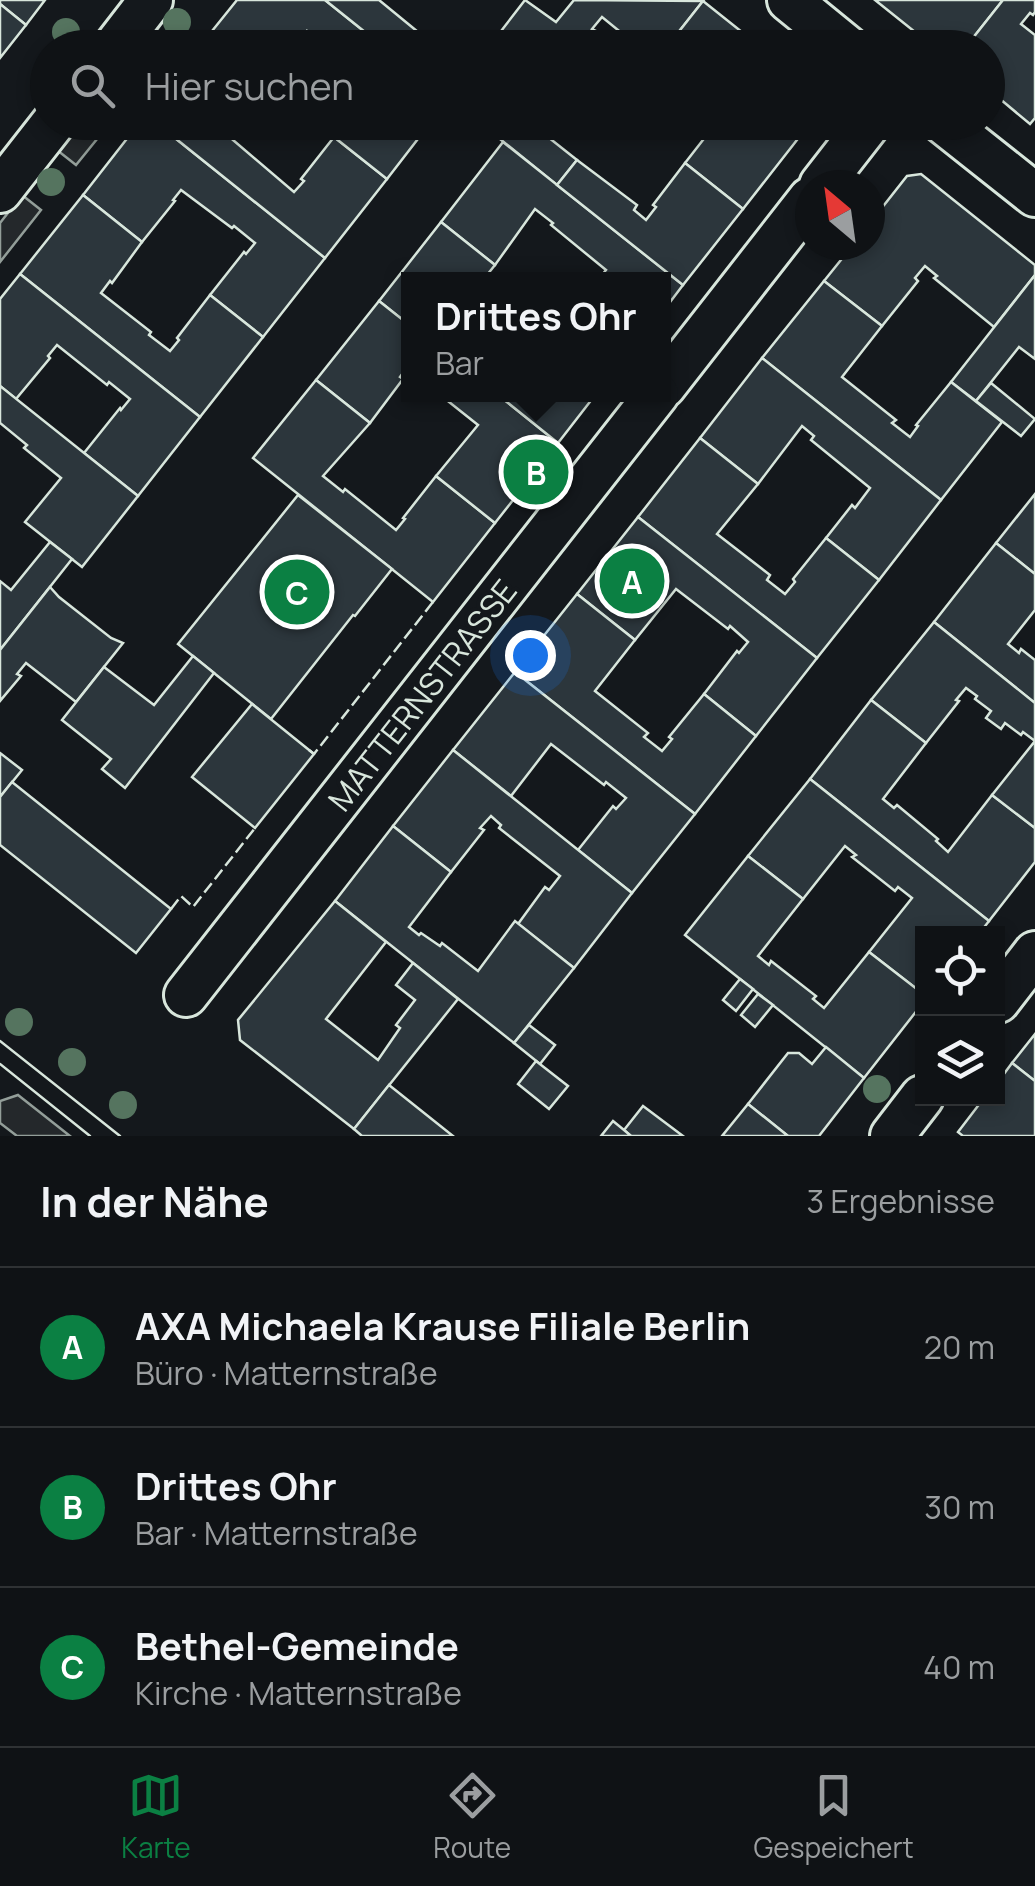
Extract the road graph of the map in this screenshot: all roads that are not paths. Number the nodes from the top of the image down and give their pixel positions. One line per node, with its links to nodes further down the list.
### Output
1 (152, 0): 3 (street)
2 (789, 0): 4 (street)
3 (128, 30)
4 (826, 30)
5 (40, 140): 9 (street)
6 (856, 140): 8 (street)
7 (966, 140): 10 (street)
8 (833, 170)
9 (0, 191)
10 (1035, 195)
11 (795, 218): 12 (street)
12 (671, 377)
13 (651, 402): 16 (street, MATTERNSTRASSE)
14 (1035, 953): 15 (street)
15 (1005, 992)
16 (186, 995)
17 (915, 1106): 18 (street)
18 (892, 1136)

